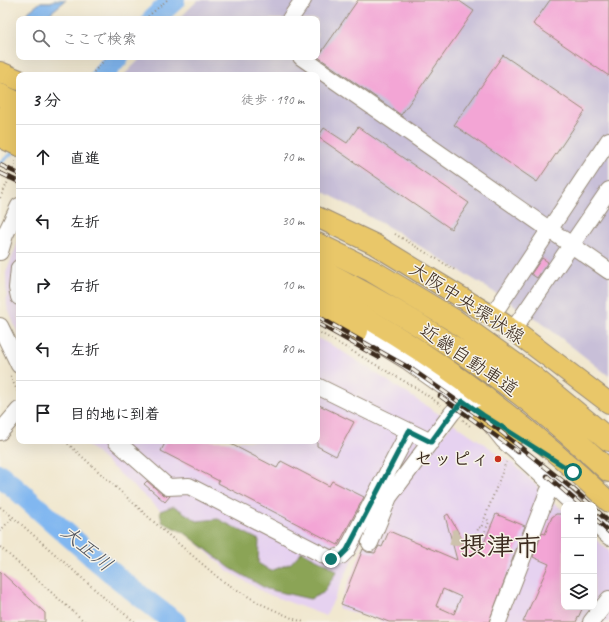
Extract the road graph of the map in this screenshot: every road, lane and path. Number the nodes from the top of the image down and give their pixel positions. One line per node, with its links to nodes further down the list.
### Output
1 (166, 0): 3 (path)
2 (303, 0): 4 (street)
3 (148, 16)
4 (292, 16)
5 (104, 60): 8 (path)
6 (305, 60): 23 (street)
7 (0, 72): 9 (main road)
8 (94, 72)
9 (16, 79)
10 (0, 95): 11 (highway)
11 (16, 103)
12 (0, 118): 13 (highway)
13 (16, 125)
14 (0, 137): 16 (main road)
15 (609, 140): 23 (street)
16 (16, 153)
17 (16, 160): 19 (path)
18 (609, 190): 27 (street)
19 (0, 198)
20 (320, 209): 26 (street)
21 (16, 212): 29 (street)
22 (320, 218): 26 (main road, 大阪中央環状線)
23 (549, 229): 27 (street); 36 (street)
24 (16, 231): 29 (street)
25 (395, 234): 31 (path)
26 (374, 244): 36 (main road, 大阪中央環状線)
27 (572, 245): 32 (street); 38 (street)
28 (320, 246): 48 (highway, 近畿自動車道)
29 (0, 253)
30 (320, 270): 53 (highway, 近畿自動車道)
31 (455, 270)
32 (609, 271)
33 (320, 292): 54 (main road)
34 (320, 302): 39 (main road)
35 (320, 309): 39 (street)
36 (492, 316): 38 (main road, 大阪中央環状線)
37 (0, 326): 40 (street)
38 (513, 330): 43 (main road, 大阪中央環状線)
39 (358, 331): 42 (street)
40 (16, 359)
41 (320, 387): 46 (street)
42 (463, 401): 45 (street); 49 (street)
43 (609, 402)
44 (16, 413): 47 (street)
45 (483, 415): 54 (main road); 55 (street)
46 (409, 431): 49 (street); 51 (street)
47 (0, 432)
48 (609, 440)
49 (431, 442): 64 (street)
50 (68, 444): 71 (path)
51 (119, 444)
52 (507, 458): 60 (path)
53 (609, 471)
54 (586, 480): 57 (main road)
55 (553, 486): 56 (street); 72 (street)
56 (571, 502)
57 (609, 502)
58 (0, 507): 59 (path)
59 (13, 517): 62 (path); 70 (path)
60 (486, 517): 65 (path); 66 (path)
61 (597, 526): 63 (street)
62 (0, 531)
63 (609, 537)
64 (370, 543)
65 (471, 545)
66 (479, 546)
67 (0, 547): 69 (path)
68 (609, 599): 73 (street)
69 (85, 622)
70 (135, 622)
71 (304, 622)
72 (498, 622)
73 (591, 622)

